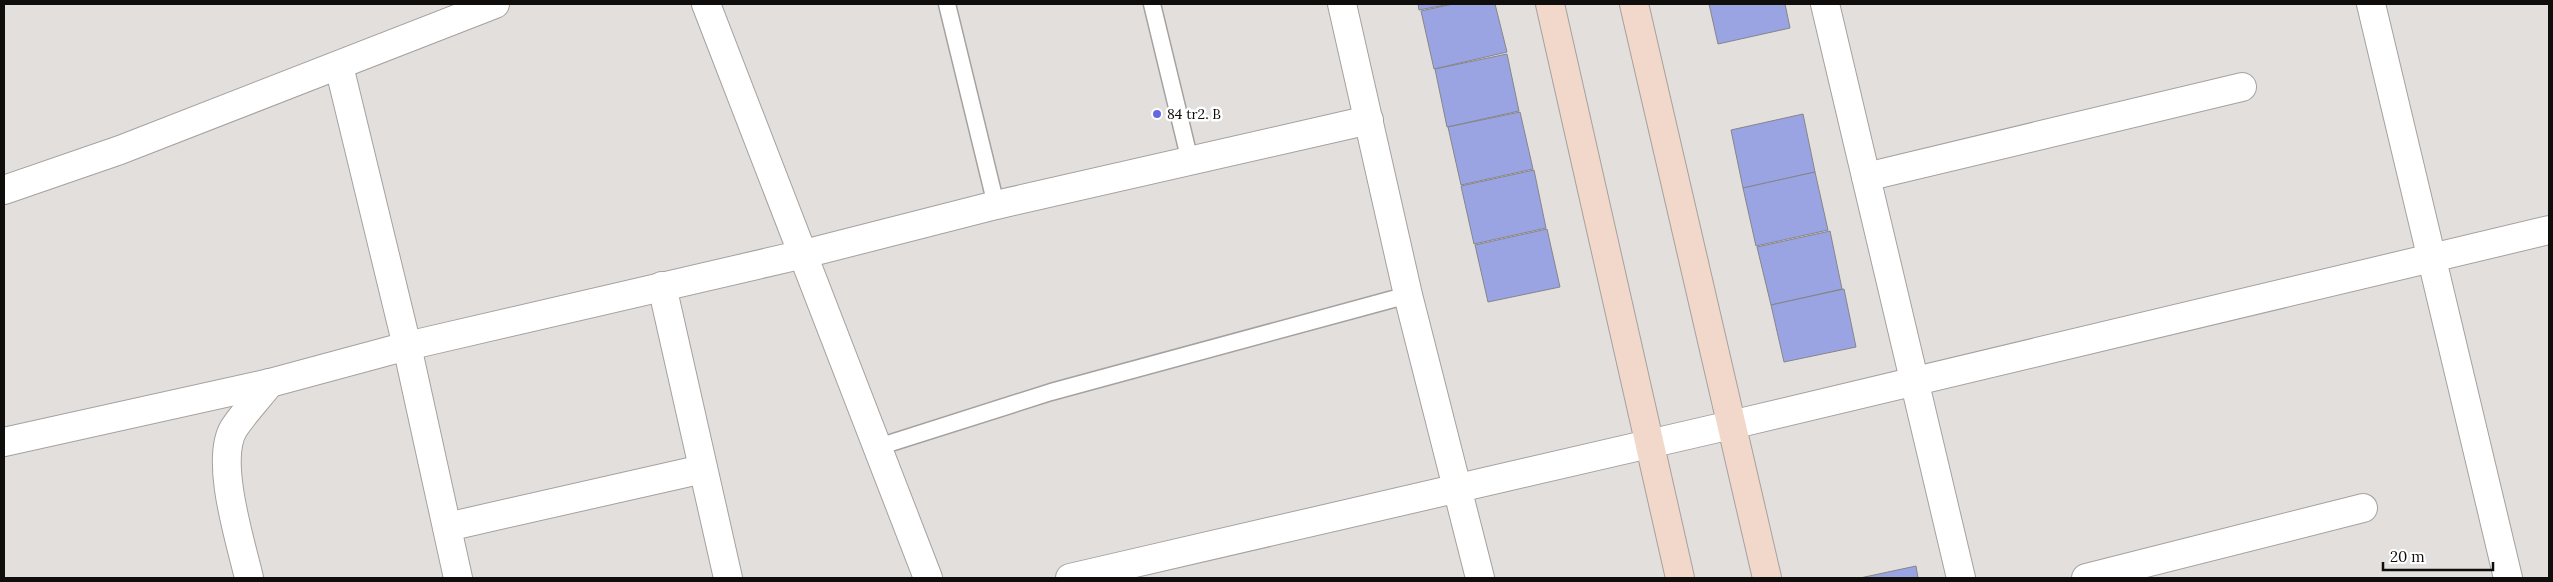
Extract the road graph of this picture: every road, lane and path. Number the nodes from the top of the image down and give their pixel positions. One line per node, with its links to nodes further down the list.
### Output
1 (495, 4): 10 (street)
2 (706, 4): 18 (street)
3 (947, 4): 16 (lane)
4 (1152, 4): 13 (lane)
5 (1342, 4): 12 (street)
6 (1550, 4): 27 (street)
7 (1634, 4): 25 (street)
8 (1824, 4): 14 (street)
9 (2371, 4): 19 (street)
10 (339, 66): 15 (street); 22 (street)
11 (2242, 87): 14 (street)
12 (1369, 120): 13 (street); 21 (street)
13 (1190, 161): 16 (street)
14 (1866, 177): 23 (street)
15 (4, 190)
16 (996, 205): 18 (street)
17 (2549, 230): 19 (street)
18 (804, 254): 20 (street); 28 (street)
19 (2432, 258): 23 (street); 43 (street)
20 (662, 286): 22 (street); 29 (street)
21 (1408, 294): 28 (lane); 30 (street)
22 (407, 346): 24 (street); 32 (street)
23 (1914, 381): 25 (street); 41 (street)
24 (270, 383): 26 (street); 33 (street)
25 (1730, 425): 27 (street); 40 (street)
26 (4, 442)
27 (1648, 444): 30 (street); 39 (street)
28 (878, 447): 36 (street)
29 (703, 469): 32 (street); 35 (street)
30 (1458, 487): 37 (street); 38 (street)
31 (2363, 508): 42 (street)
32 (447, 528): 34 (street)
33 (249, 578)
34 (458, 578)
35 (728, 578)
36 (928, 578)
37 (1070, 578)
38 (1480, 578)
39 (1680, 578)
40 (1767, 578)
41 (1961, 578)
42 (2086, 578)
43 (2508, 578)

